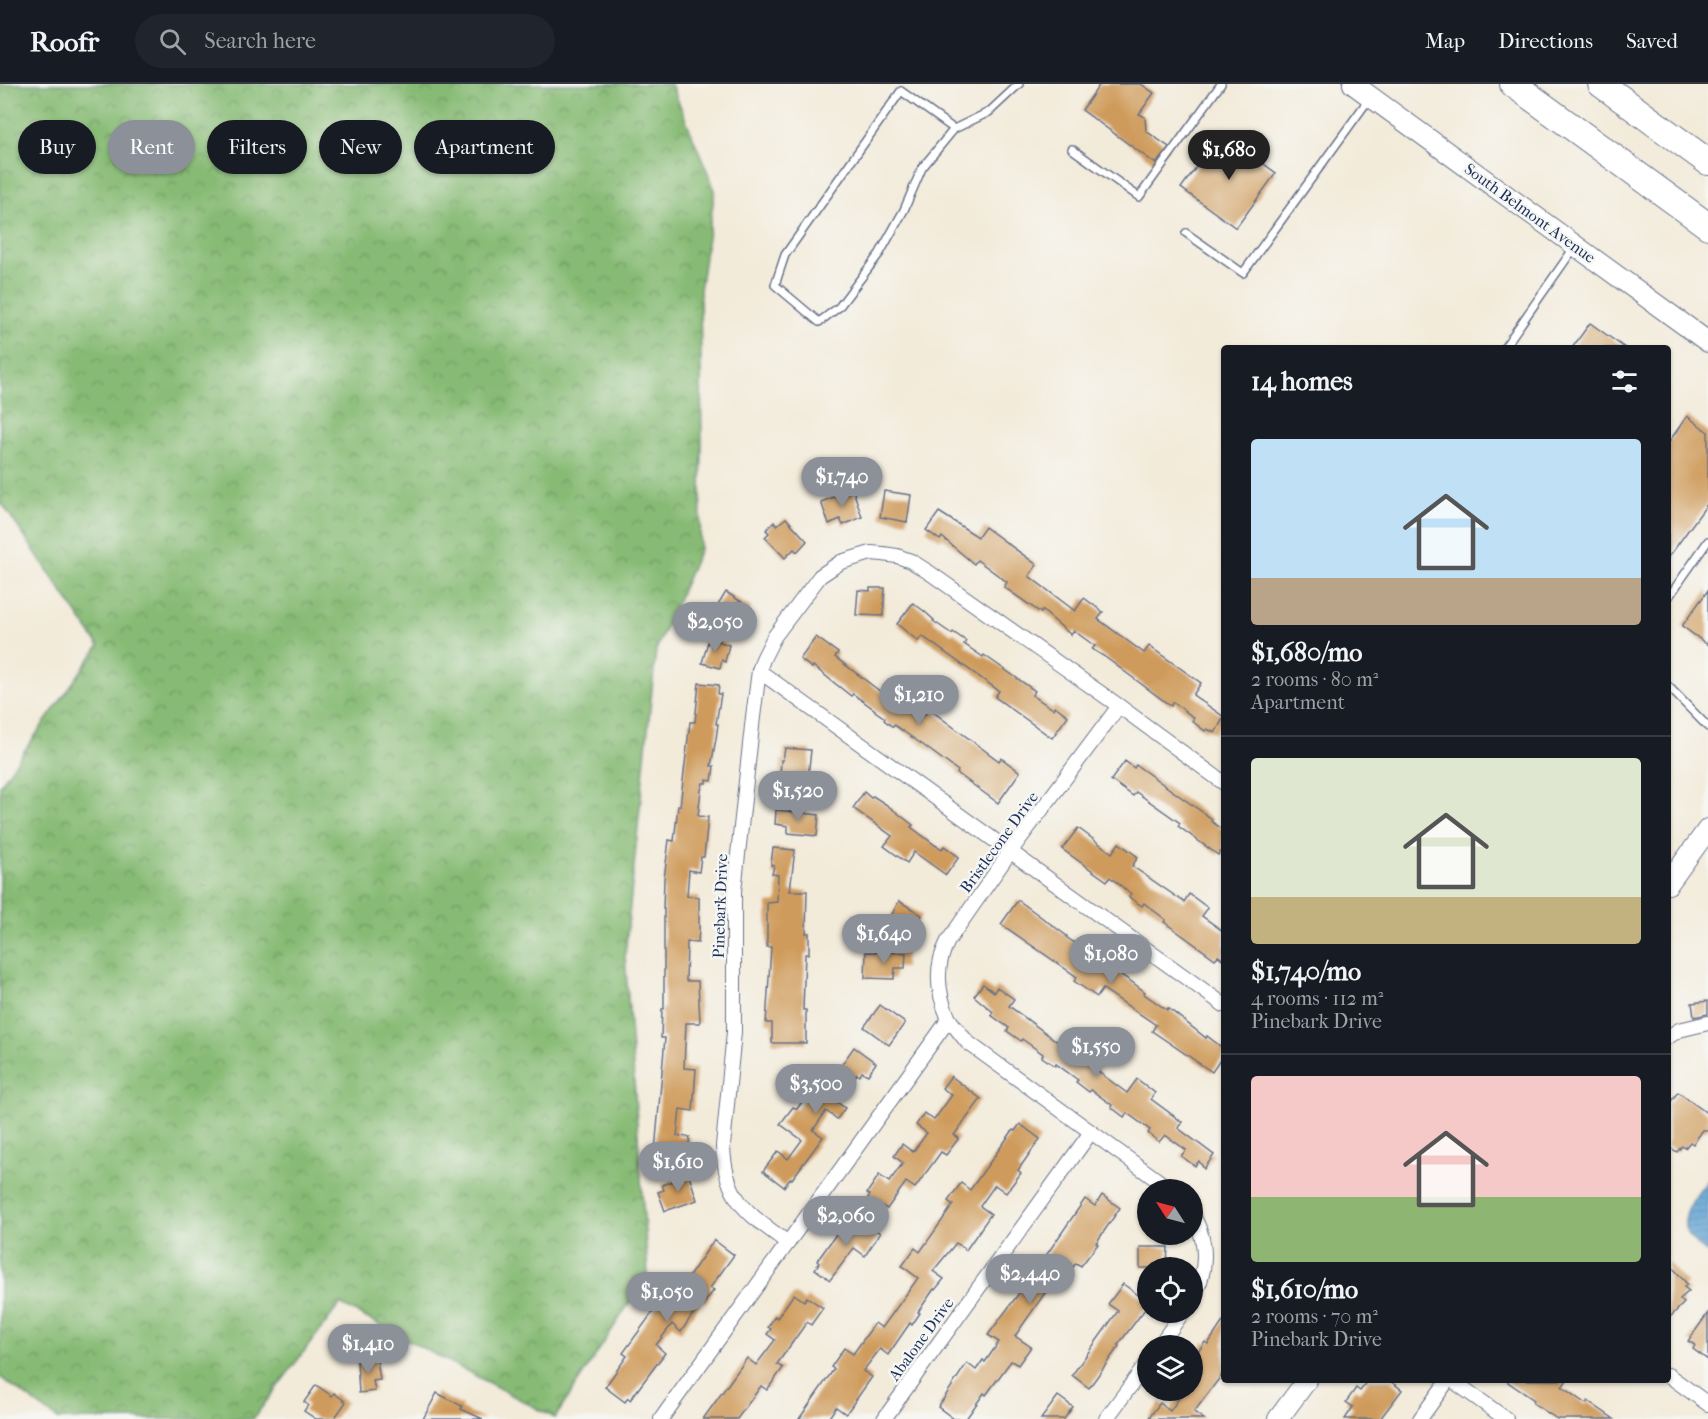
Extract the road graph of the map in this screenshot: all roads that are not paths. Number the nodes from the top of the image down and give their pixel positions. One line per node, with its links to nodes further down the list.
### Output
1 (1019, 84): 8 (lane)
2 (1221, 84): 9 (lane)
3 (1353, 84): 7 (street, South Belmont Avenue)
4 (1513, 84): 11 (highway)
5 (1602, 84): 10 (highway)
6 (902, 88): 8 (lane); 8 (lane)
7 (1370, 97): 12 (lane); 13 (street, South Belmont Avenue)
8 (954, 129)
9 (1072, 149)
10 (1708, 162)
11 (1708, 226)
12 (1186, 233)
13 (1576, 246): 14 (street, South Belmont Avenue); 15 (lane)
14 (1708, 342)
15 (1506, 345)
16 (1708, 541): 17 (lane)
17 (1671, 594)
18 (759, 671): 20 (street, Pinebark Drive); 24 (street); 32 (street, Pinebark Drive)
19 (1671, 689): 21 (lane)
20 (1119, 706): 22 (street, Pinebark Drive); 24 (street, Bristlecone Drive)
21 (1708, 727)
22 (1221, 781)
23 (1708, 829): 25 (street)
24 (1010, 852): 26 (street); 27 (street, Bristlecone Drive)
25 (1671, 880)
26 (1221, 1003)
27 (949, 1019): 30 (street); 32 (street)
28 (1708, 1023): 29 (street)
29 (1671, 1035)
30 (1091, 1132): 31 (street); 42 (street, Abalone Drive)
31 (1156, 1179)
32 (788, 1243): 41 (street)
33 (1202, 1245): 34 (street)
34 (1203, 1266)
35 (1137, 1377): 43 (street)
36 (1671, 1377): 40 (street)
37 (1305, 1383): 44 (street)
38 (1448, 1383): 45 (street)
39 (1454, 1383): 46 (street)
40 (1708, 1404)
41 (661, 1419)
42 (884, 1419)
43 (1106, 1419)
44 (1278, 1419)
45 (1420, 1419)
46 (1506, 1419)

